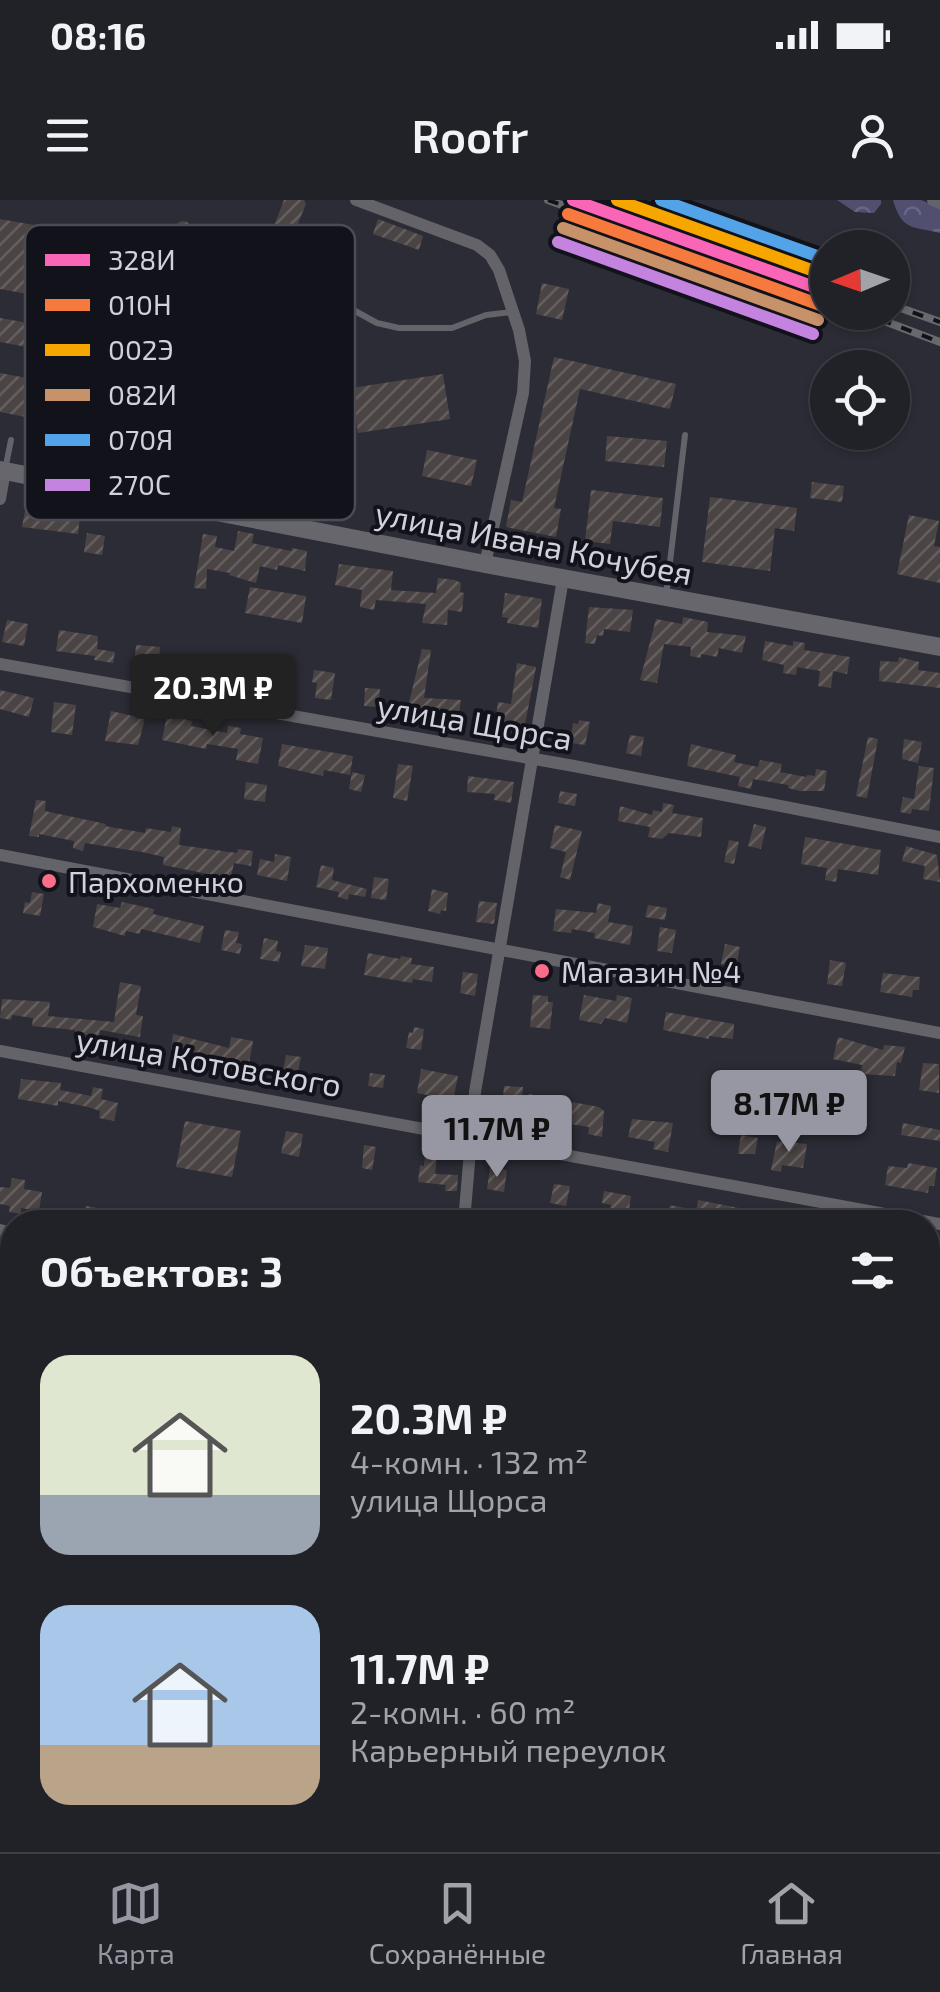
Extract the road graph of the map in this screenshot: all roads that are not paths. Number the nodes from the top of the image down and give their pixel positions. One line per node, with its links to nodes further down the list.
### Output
1 (356, 200): 5 (street)
2 (933, 200): 3 (street)
3 (940, 203)
4 (355, 311): 5 (lane)
5 (513, 312): 11 (street)
6 (685, 435): 13 (lane)
7 (10, 440): 8 (lane)
8 (2, 471): 9 (street)
9 (0, 499)
10 (256, 520): 11 (street, улица Ивана Кочубея)
11 (484, 564): 12 (street, улица Ивана Кочубея)
12 (563, 579): 13 (street, улица Ивана Кочубея); 16 (street)
13 (666, 598): 14 (street, улица Ивана Кочубея)
14 (940, 647)
15 (0, 664): 16 (street, улица Щорса)
16 (534, 759): 17 (street, улица Щорса); 19 (street)
17 (940, 836)
18 (0, 856): 19 (street)
19 (502, 948): 20 (street); 22 (street)
20 (940, 1033)
21 (0, 1051): 22 (street, улица Котовского)
22 (470, 1137): 23 (street); 24 (street, улица Котовского)
23 (465, 1210)
24 (864, 1210)

